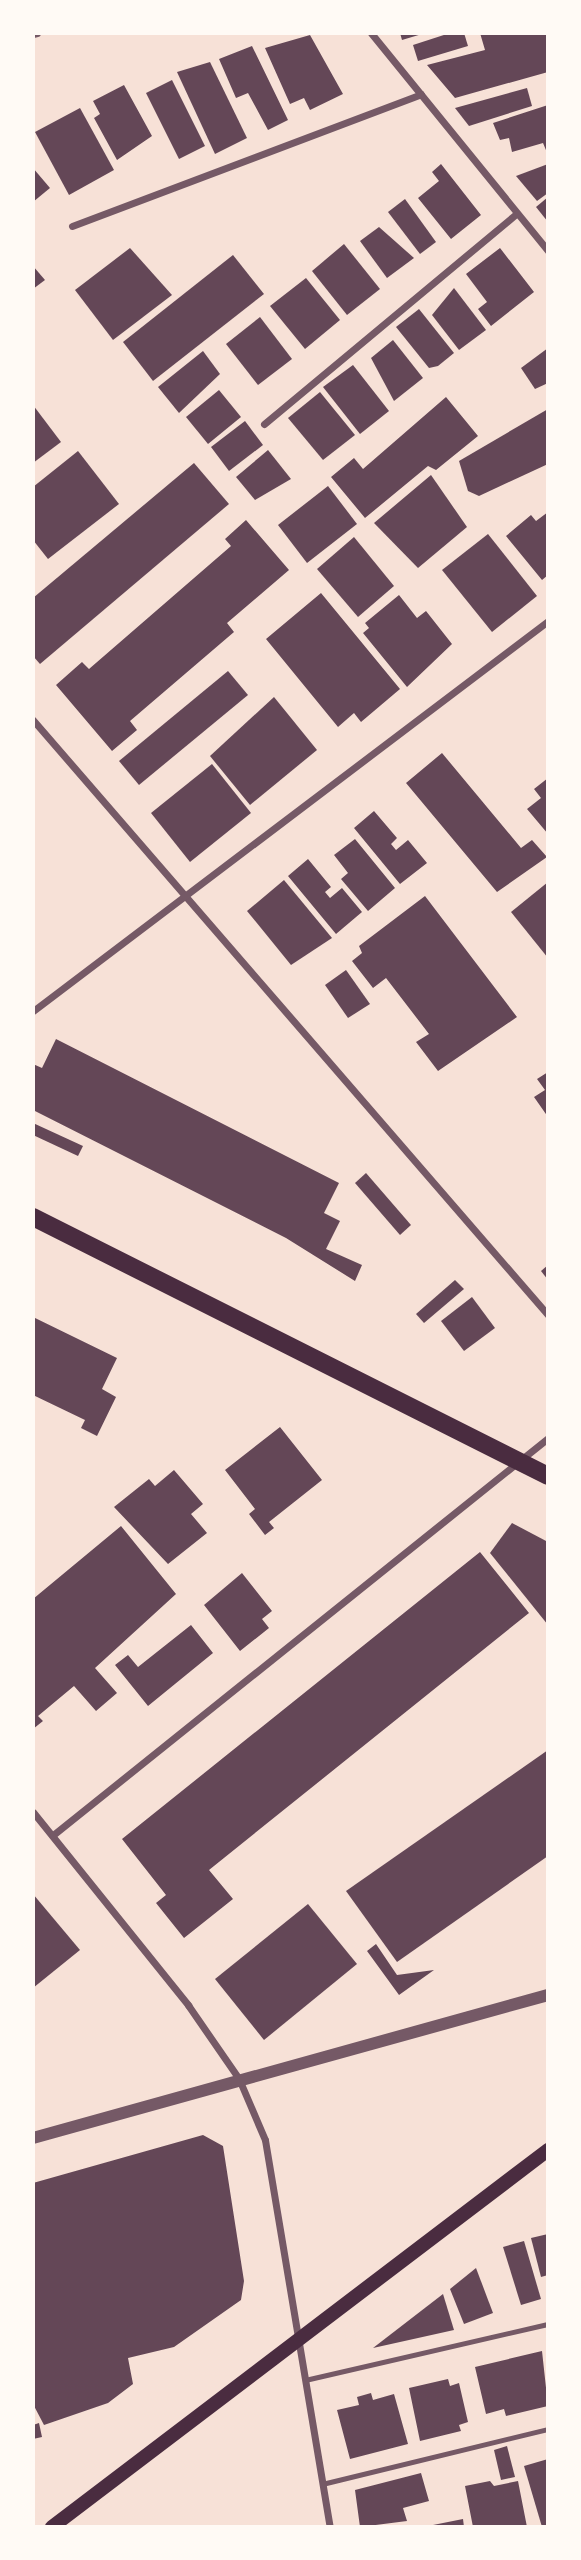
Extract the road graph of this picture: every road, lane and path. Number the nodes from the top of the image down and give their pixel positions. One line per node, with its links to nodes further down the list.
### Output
1 (371, 33): 2 (street)
2 (421, 94): 3 (street); 4 (street)
3 (517, 213): 5 (street); 6 (street)
4 (72, 226)
5 (548, 251)
6 (264, 425)
7 (548, 621): 9 (street)
8 (33, 720): 9 (street)
9 (183, 895): 10 (street); 12 (street)
10 (33, 1011)
11 (33, 1217): 14 (main road)
12 (548, 1315)
13 (548, 1438): 14 (street)
14 (520, 1462): 15 (main road); 17 (street)
15 (548, 1476)
16 (33, 1812): 17 (street)
17 (53, 1835): 19 (street)
18 (548, 1994): 19 (street)
19 (239, 2079): 20 (street); 23 (street)
20 (33, 2138)
21 (548, 2150): 23 (main road)
22 (548, 2324): 24 (lane)
23 (301, 2339): 24 (street); 27 (main road)
24 (305, 2380): 26 (street)
25 (548, 2429): 26 (lane)
26 (322, 2484): 28 (street)
27 (52, 2527)
28 (330, 2527)

